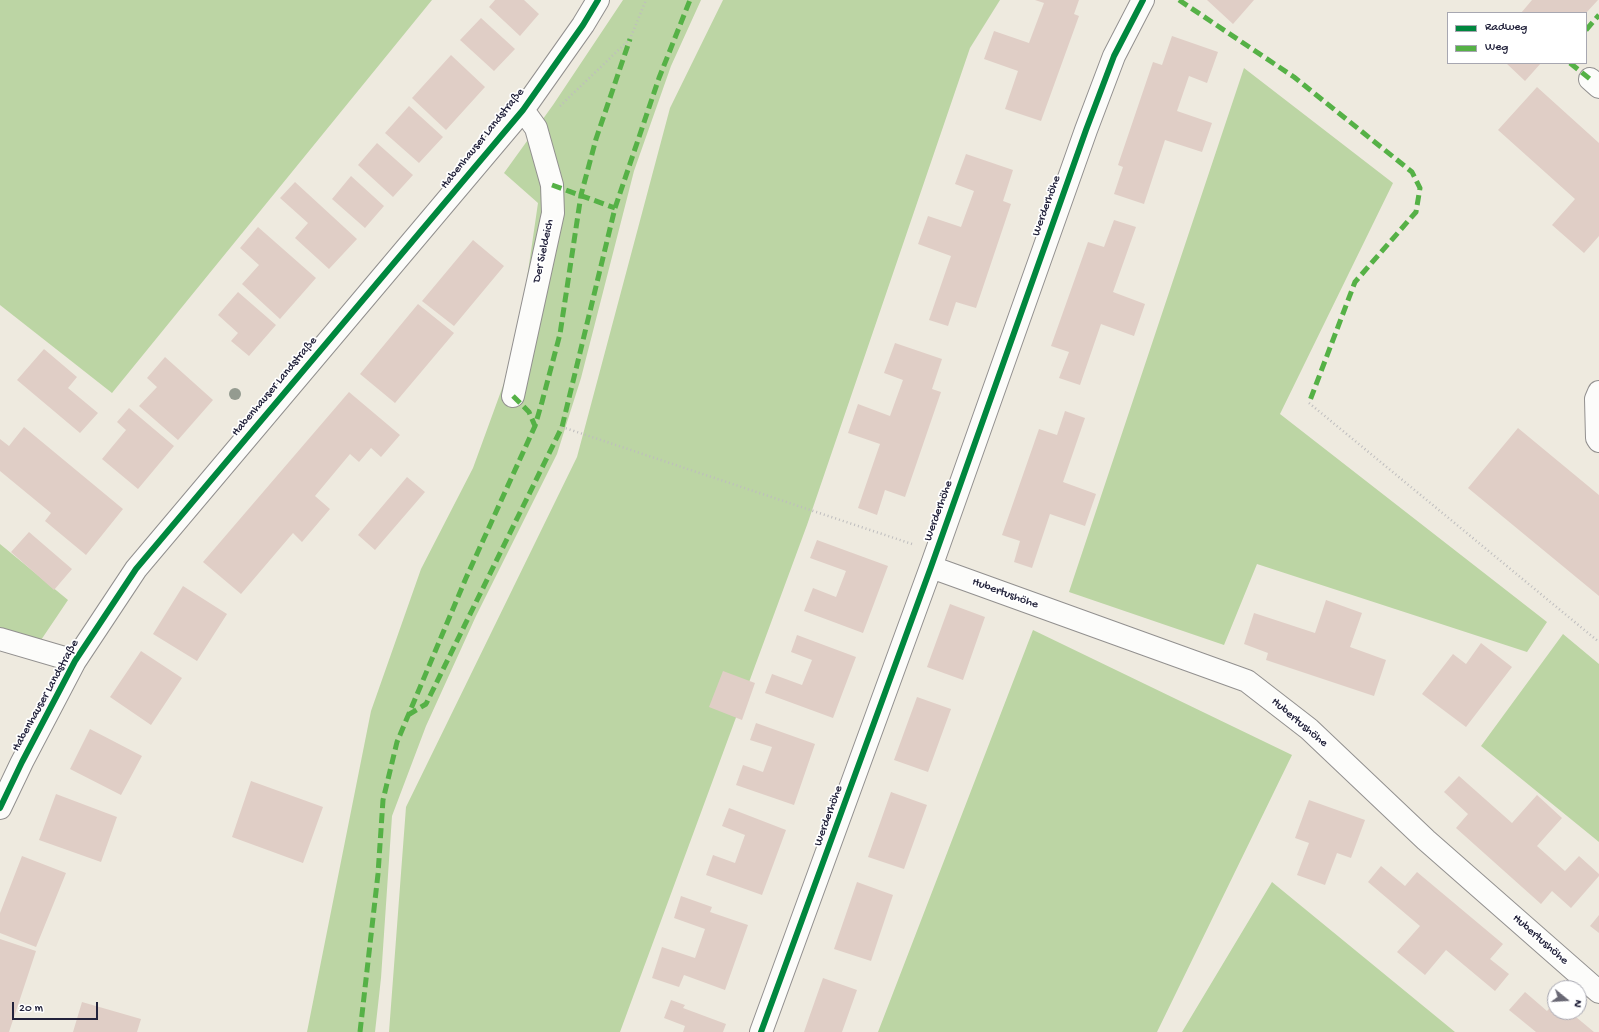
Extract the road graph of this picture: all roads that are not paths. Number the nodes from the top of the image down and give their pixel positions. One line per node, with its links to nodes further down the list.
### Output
1 (598, 0): 3 (street, Habenhauser Landstraße)
2 (1143, 0): 7 (street, Werderhöhe)
3 (523, 110): 5 (street, Der Sieldeich); 9 (street, Habenhauser Landstraße)
4 (1599, 392): 6 (street)
5 (513, 396)
6 (1599, 441)
7 (931, 567): 11 (street, Hubertushöhe); 12 (street, Werderhöhe)
8 (0, 639): 9 (street)
9 (75, 661): 10 (street, Habenhauser Landstraße)
10 (0, 808)
11 (1599, 992)
12 (761, 1032)

